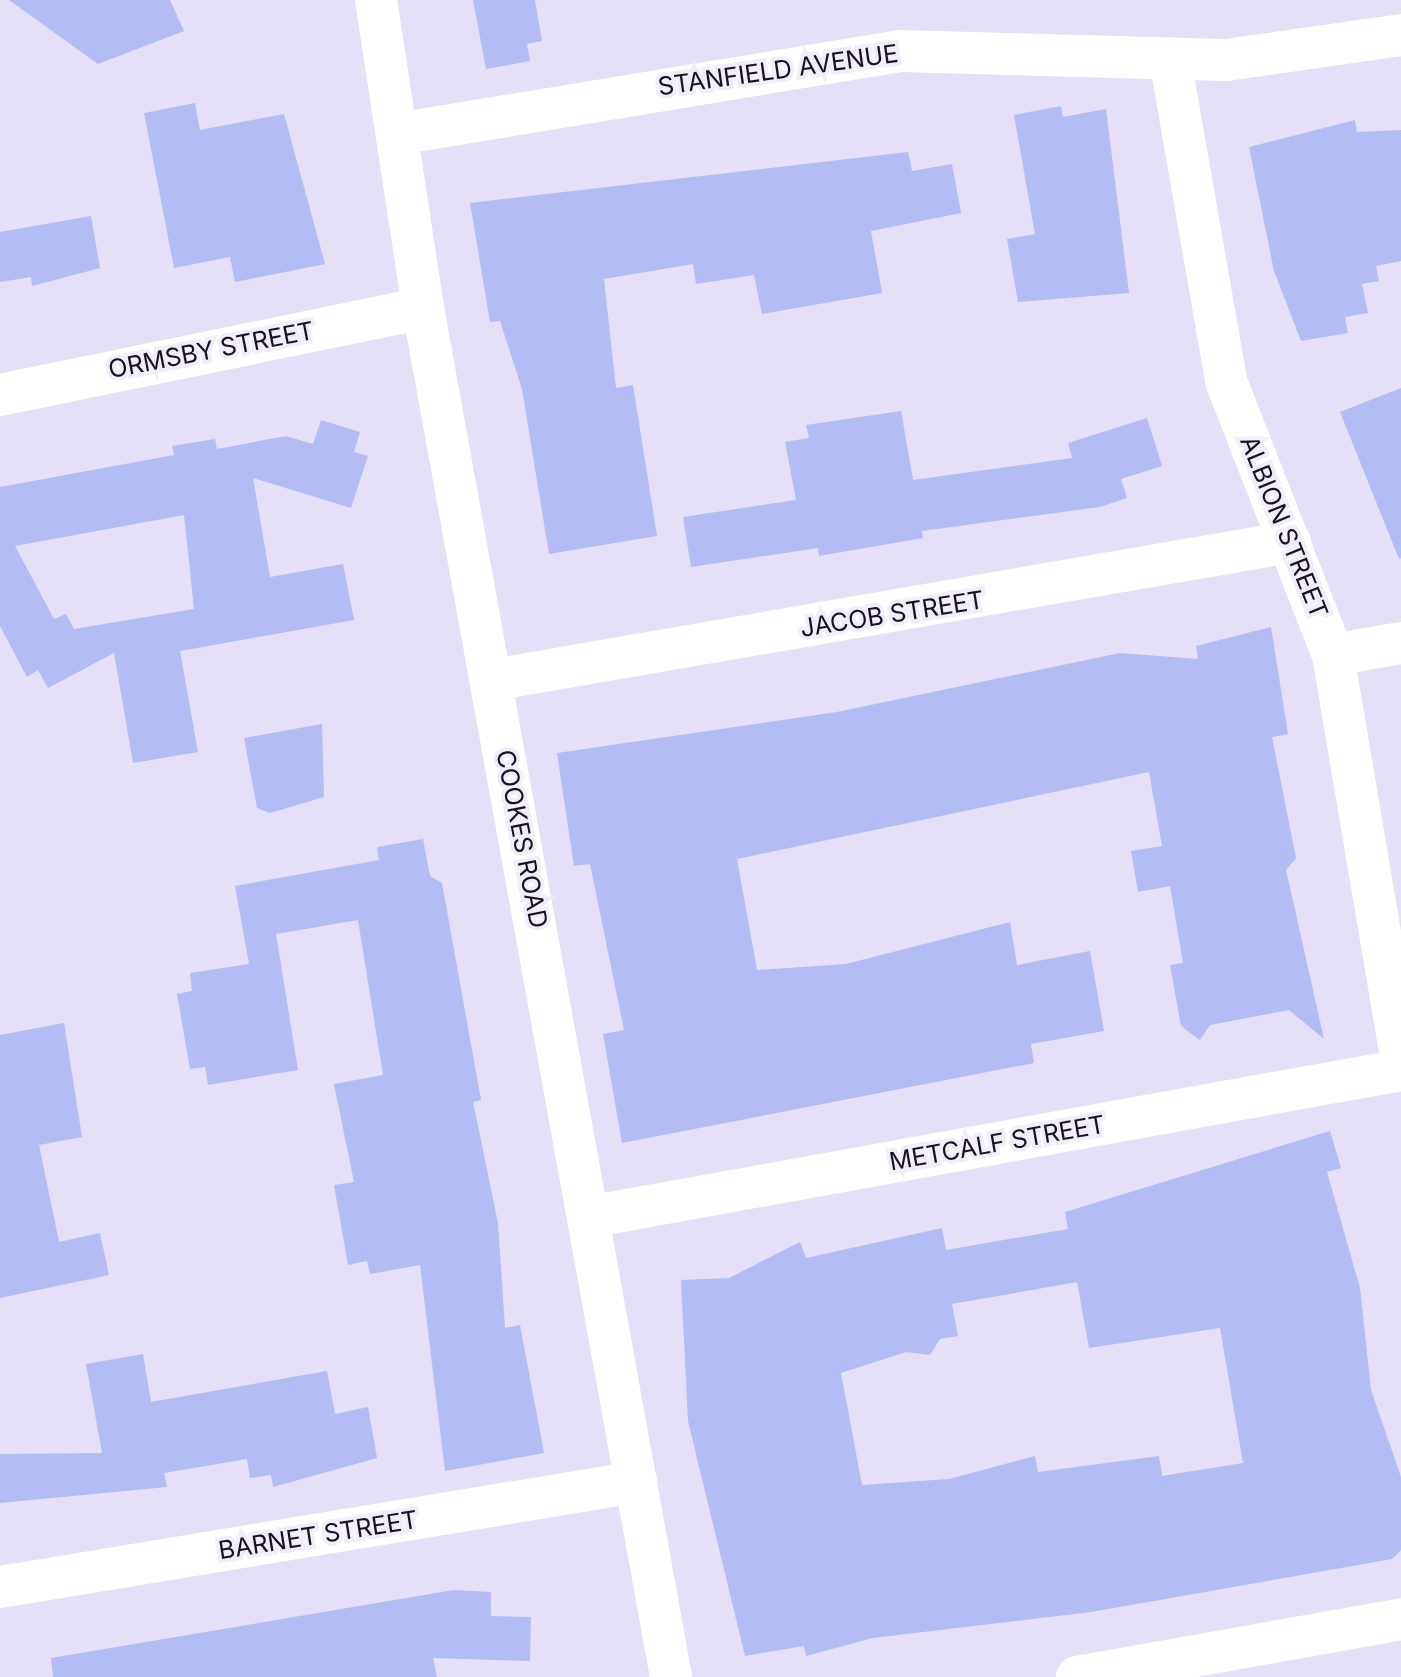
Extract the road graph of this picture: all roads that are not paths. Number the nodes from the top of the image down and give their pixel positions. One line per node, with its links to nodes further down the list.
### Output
1 (376, 0): 4 (street, COOKES ROAD)
2 (1401, 35): 3 (street, STANFIELD AVENUE)
3 (1170, 59): 4 (street, STANFIELD AVENUE); 7 (street, ALBION STREET)
4 (397, 134): 5 (street, COOKES ROAD)
5 (422, 308): 6 (street, ORMSBY STREET); 10 (street, COOKES ROAD)
6 (0, 395)
7 (1290, 542): 9 (street, ALBION STREET); 10 (street, JACOB STREET)
8 (1401, 643): 9 (street)
9 (1332, 655): 11 (street, ALBION STREET)
10 (492, 680): 13 (street, COOKES ROAD)
11 (1401, 1057)
12 (1401, 1070): 13 (street, METCALF STREET)
13 (594, 1216): 14 (street, COOKES ROAD)
14 (636, 1482): 15 (street, BARNET STREET); 17 (street, COOKES ROAD)
15 (0, 1587)
16 (1401, 1619): 18 (street)
17 (671, 1677)
18 (1077, 1677)

